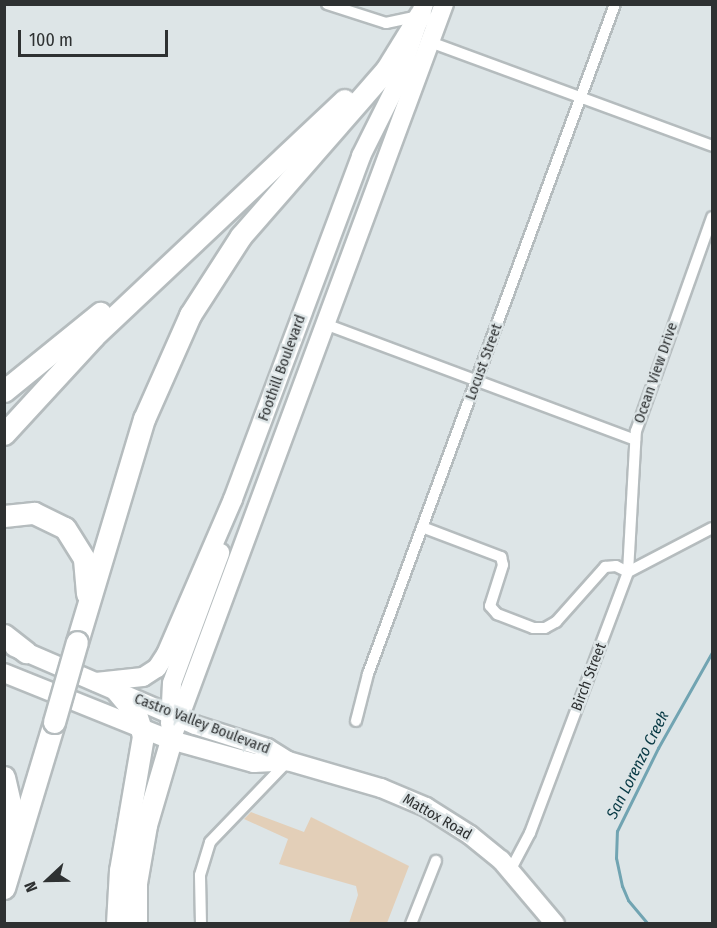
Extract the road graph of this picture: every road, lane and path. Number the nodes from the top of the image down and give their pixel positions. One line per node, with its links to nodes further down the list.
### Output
1 (327, 4): 4 (street)
2 (444, 4): 5 (main road, Foothill Boulevard)
3 (615, 4): 6 (street, Locust Street)
4 (422, 10): 8 (highway); 17 (main road, Foothill Boulevard); 21 (highway)
5 (430, 42): 6 (street); 10 (main road, Foothill Boulevard)
6 (581, 96): 7 (street); 11 (street, Locust Street)
7 (712, 146)
8 (268, 171): 12 (highway); 13 (highway)
9 (712, 217): 14 (street, Ocean View Drive)
10 (325, 324): 11 (street); 27 (main road, Foothill Boulevard)
11 (477, 381): 14 (street); 16 (street, Locust Street)
12 (4, 391)
13 (4, 434)
14 (635, 440): 19 (street, Ocean View Drive)
15 (4, 516): 21 (highway)
16 (422, 527): 19 (street); 28 (street, Locust Street)
17 (221, 528): 25 (main road); 27 (main road, Foothill Boulevard)
18 (712, 528): 19 (street)
19 (628, 572): 37 (street, Birch Street)
20 (4, 635): 23 (highway)
21 (77, 642): 38 (highway, bridge)
22 (4, 643): 23 (main road, Castro Valley Boulevard)
23 (26, 652): 25 (main road, Castro Valley Boulevard)
24 (4, 673): 29 (main road, Castro Valley Boulevard)
25 (96, 682): 26 (main road, Castro Valley Boulevard)
26 (116, 690): 27 (main road, Castro Valley Boulevard); 29 (highway)
27 (174, 716): 30 (main road); 31 (main road, Castro Valley Boulevard)
28 (356, 721)
29 (143, 727): 30 (main road, Castro Valley Boulevard); 33 (highway)
30 (171, 740): 31 (main road, Castro Valley Boulevard); 35 (highway)
31 (288, 761): 37 (main road, Mattox Road); 43 (street)
32 (4, 777): 34 (highway)
33 (128, 827): 39 (highway); 40 (highway)
34 (4, 842)
35 (142, 847): 41 (highway); 42 (highway)
36 (436, 861): 44 (street)
37 (510, 869): 45 (main road, Mattox Road)
38 (4, 888)
39 (117, 924)
40 (128, 924)
41 (136, 924)
42 (146, 924)
43 (201, 924)
44 (411, 924)
45 (555, 924)

